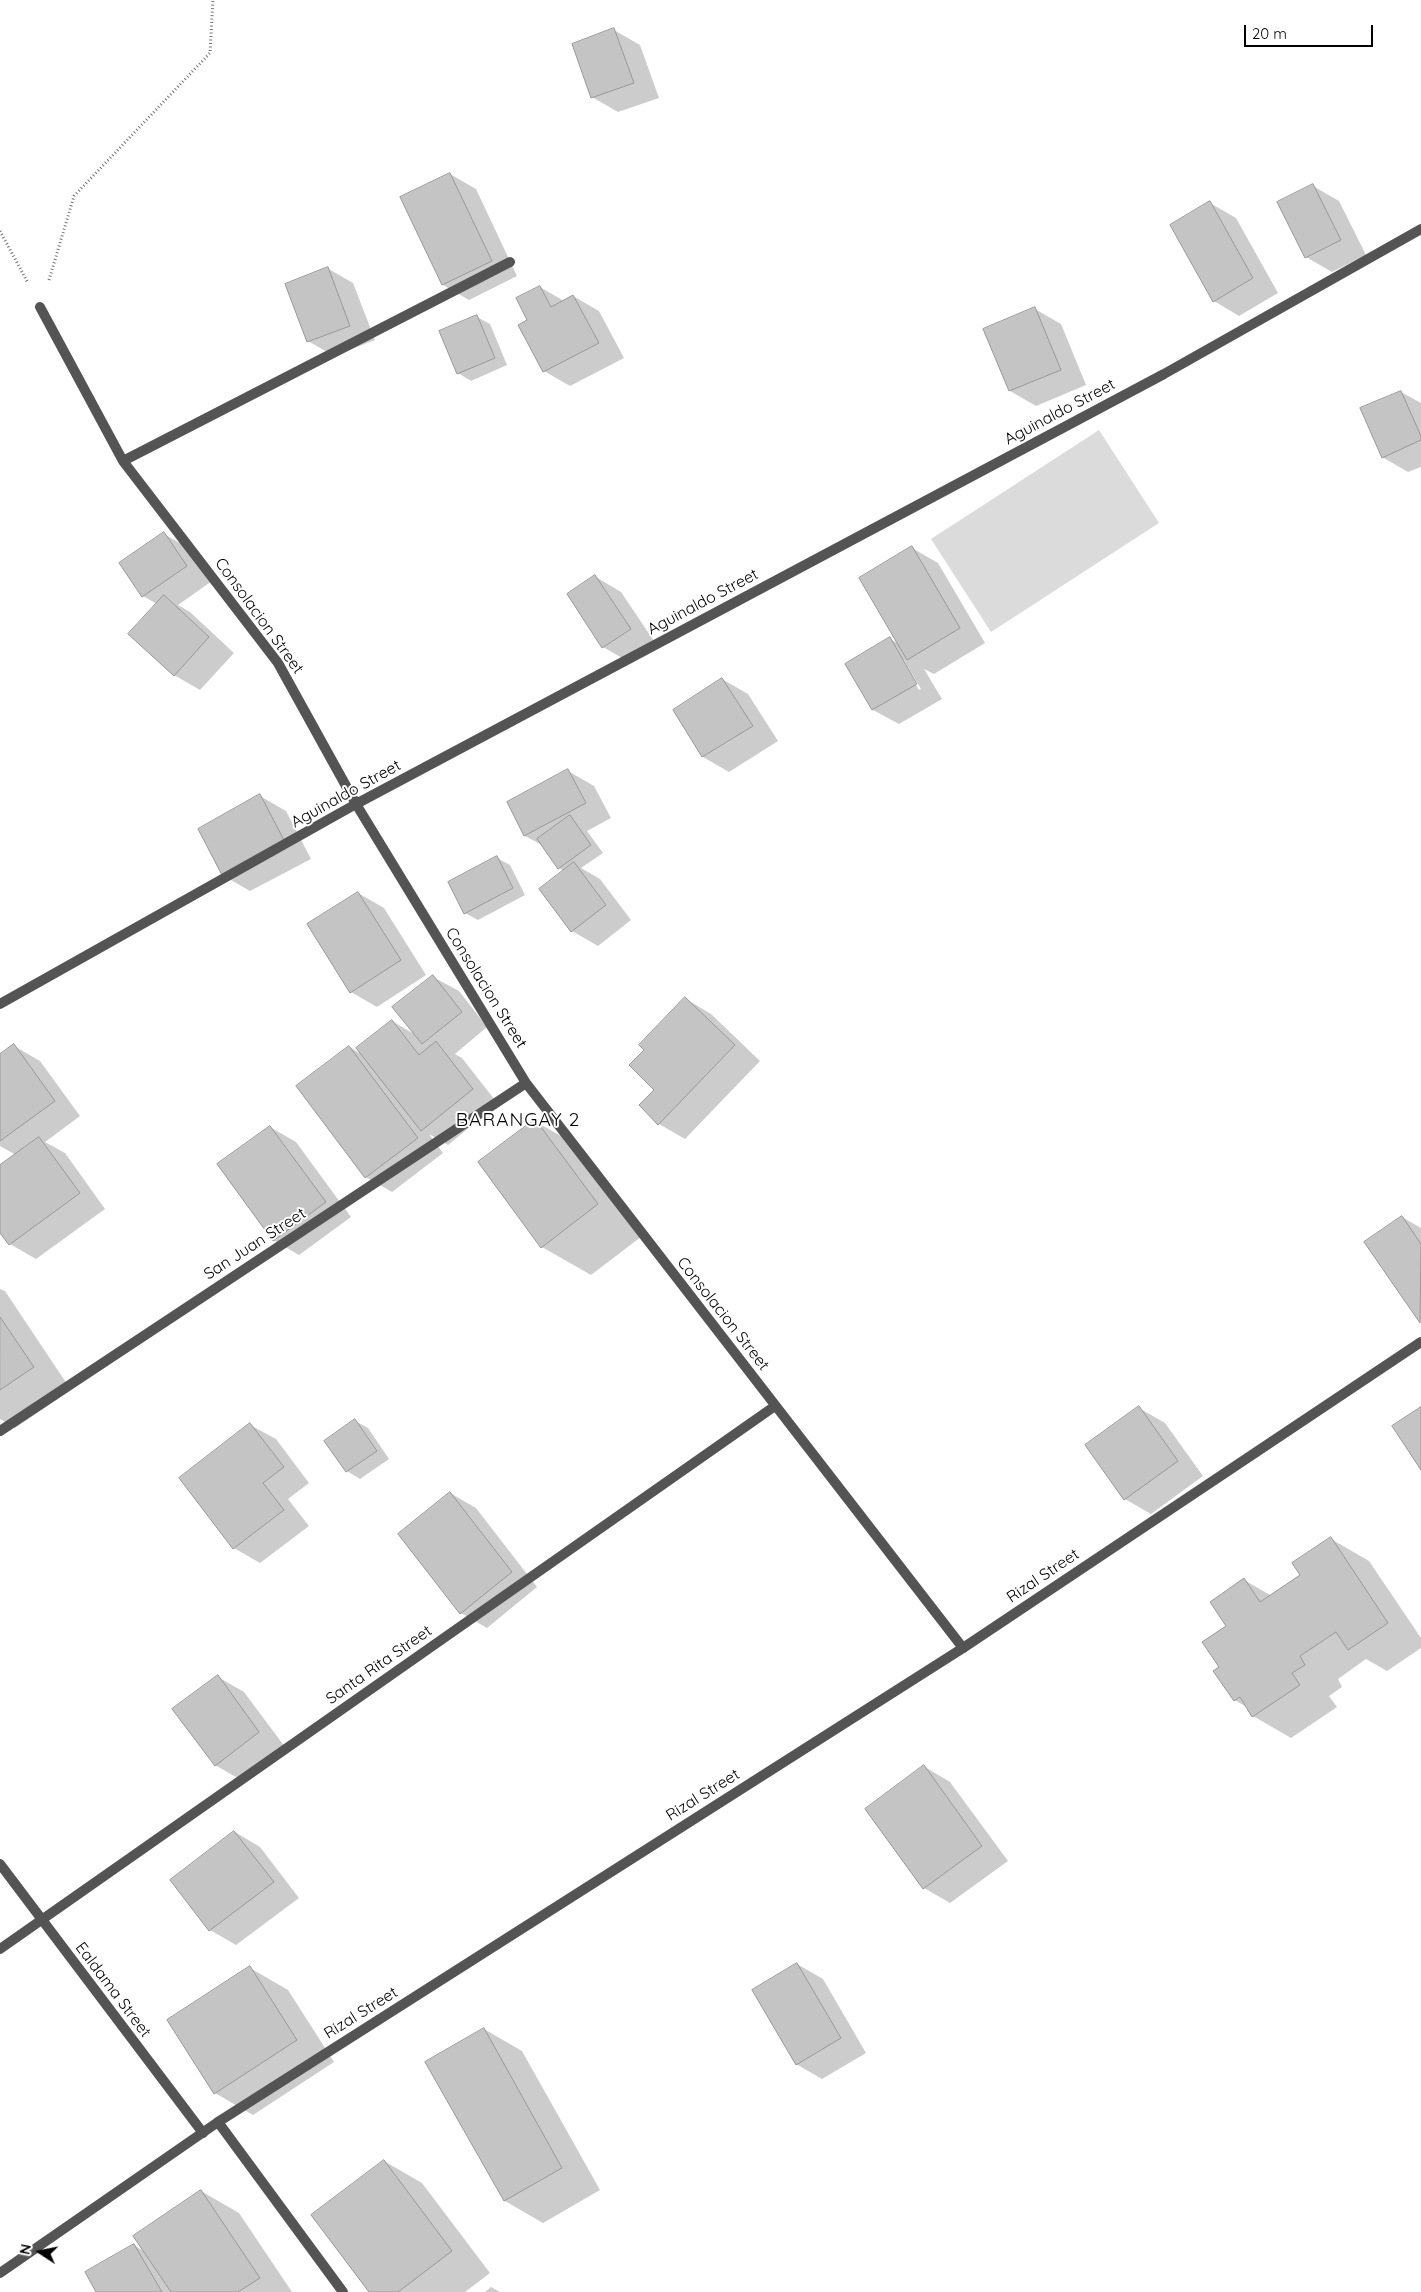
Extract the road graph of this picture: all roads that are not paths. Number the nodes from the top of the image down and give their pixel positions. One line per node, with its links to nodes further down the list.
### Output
1 (1421, 229): 5 (street, Aguinaldo Street)
2 (510, 262): 4 (street)
3 (40, 307): 4 (street, Consolacion Street)
4 (123, 461): 5 (street, Consolacion Street)
5 (356, 804): 6 (street, Aguinaldo Street); 7 (street, Consolacion Street)
6 (0, 1004)
7 (526, 1082): 9 (street, Consolacion Street); 10 (street, San Juan Street)
8 (1421, 1342): 11 (street, Rizal Street)
9 (775, 1406): 11 (street, Consolacion Street); 13 (street, Santa Rita Street)
10 (0, 1431)
11 (962, 1648): 15 (street, Rizal Street)
12 (0, 1864): 13 (street, Ealdama Street)
13 (42, 1920): 14 (street, Santa Rita Street); 16 (street, Ealdama Street)
14 (0, 1949)
15 (218, 2122): 16 (street, Rizal Street); 18 (street)
16 (203, 2133): 17 (street, Rizal Street)
17 (0, 2273)
18 (342, 2292)

